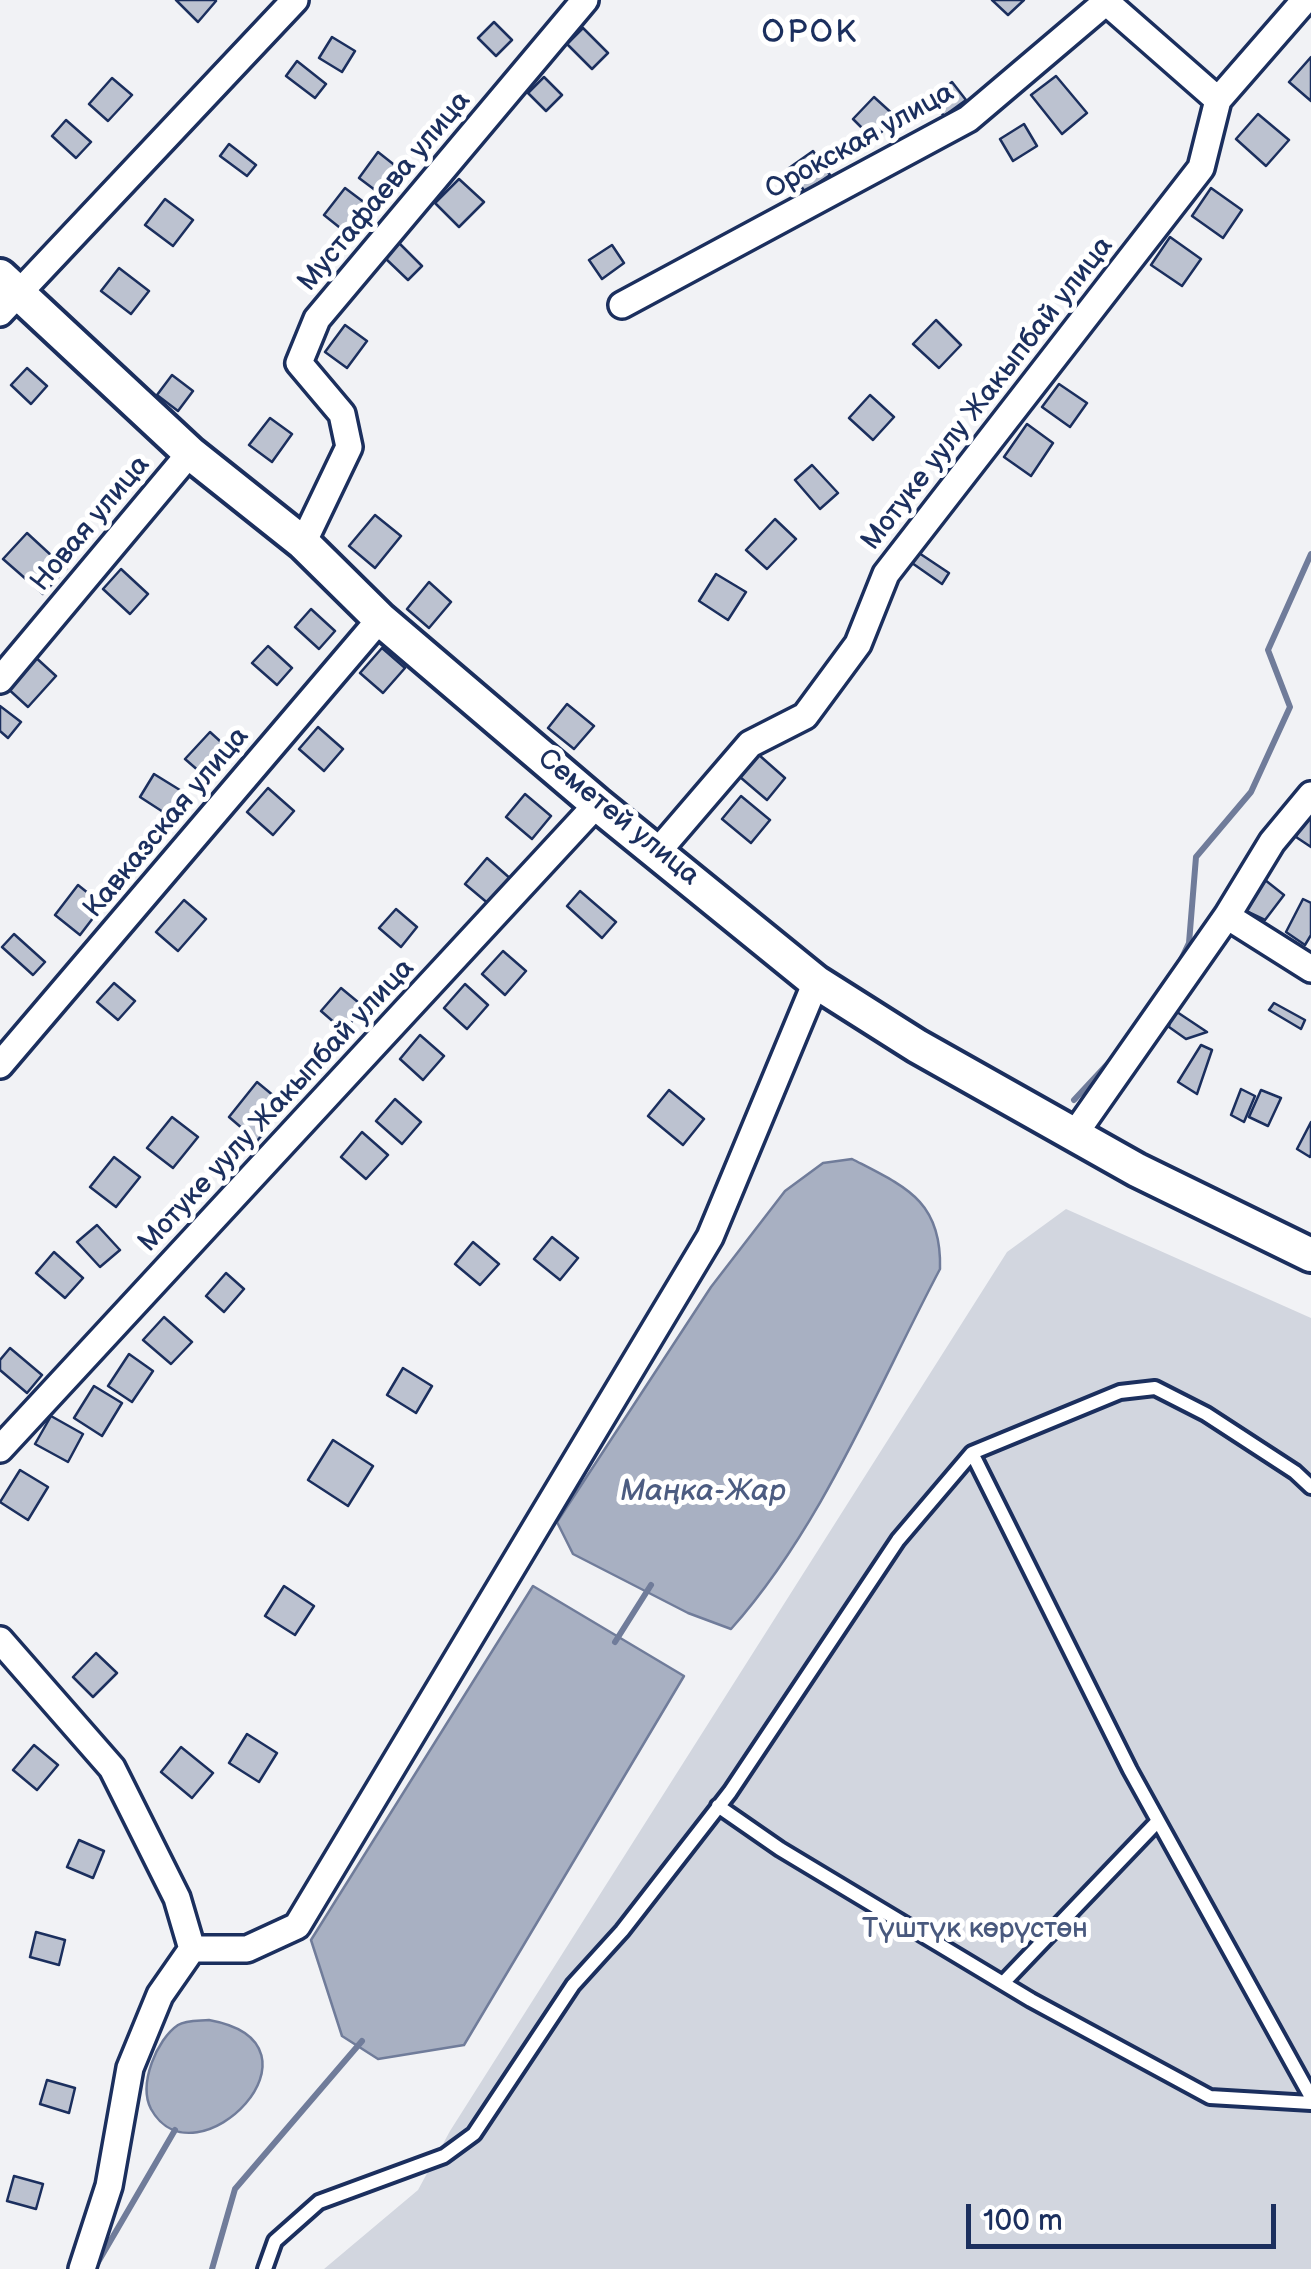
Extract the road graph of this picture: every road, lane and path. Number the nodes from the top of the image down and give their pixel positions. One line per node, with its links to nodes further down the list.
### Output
1 (295, 0): 6 (street)
2 (585, 0): 9 (street, Мустафаева улица)
3 (1304, 0): 5 (street, Мотуке уулу Жакыпбай улица)
4 (1105, 1): 5 (street); 7 (street, Орокская улица)
5 (1218, 100): 14 (street, Мотуке уулу Жакыпбай улица)
6 (6, 294): 8 (street, Семетей улица)
7 (622, 305)
8 (190, 453): 9 (street, Семетей улица); 11 (street, Новая улица)
9 (303, 543): 10 (street, Семетей улица)
10 (380, 618): 13 (street, Семетей улица); 18 (street, Кавказская улица)
11 (0, 680)
12 (1311, 794): 15 (street)
13 (597, 804): 14 (street, Семетей улица); 21 (street, Мотуке уулу Жакыпбай улица)
14 (659, 850): 17 (street, Семетей улица)
15 (1227, 916): 16 (street); 19 (street)
16 (1311, 969)
17 (816, 982): 19 (street, Семетей улица); 27 (street)
18 (0, 1065)
19 (1074, 1135): 20 (street, Семетей улица)
20 (1311, 1255)
21 (0, 1449)
22 (972, 1453): 23 (lane); 25 (lane); 26 (lane)
23 (1311, 1487)
24 (0, 1640): 27 (street)
25 (718, 1806): 28 (lane); 31 (lane)
26 (1158, 1821): 28 (lane); 29 (lane)
27 (192, 1949): 30 (street)
28 (1003, 1983): 29 (lane)
29 (1311, 2100)
30 (82, 2269)
31 (265, 2269)

